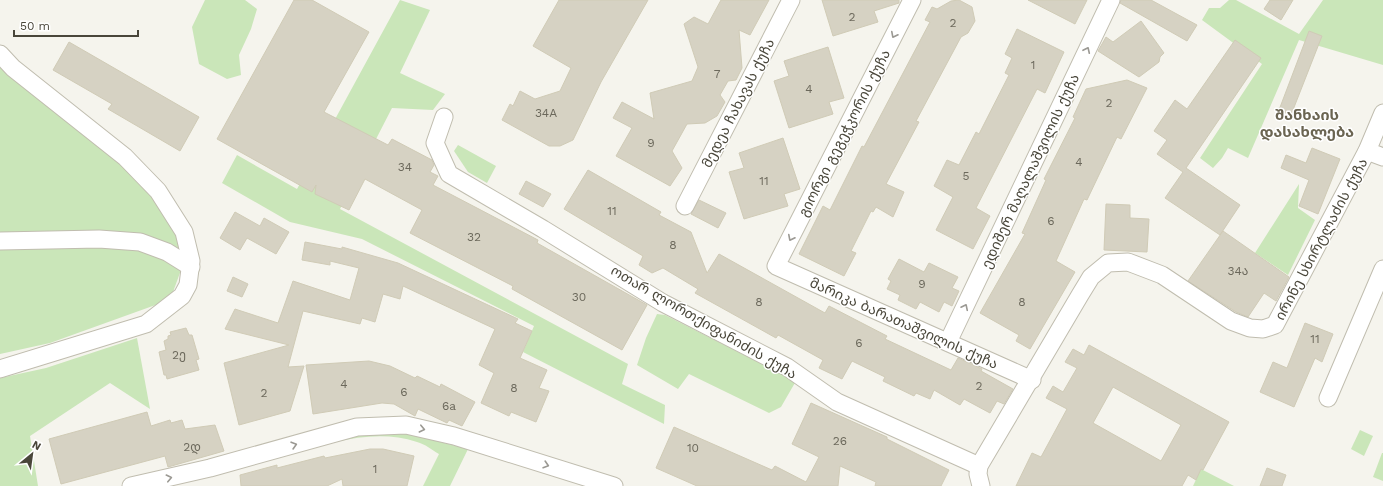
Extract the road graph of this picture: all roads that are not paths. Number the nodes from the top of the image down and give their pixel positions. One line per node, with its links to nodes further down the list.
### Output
1 (791, 0): 9 (street, მედეა ჩახავას ქუჩა)
2 (912, 0): 11 (street, გიორგი გეგეჭკორის ქუჩა, one-way to 11)
3 (1111, 0): 14 (street, ედიშერ მაღალაშვილის ქუჩა, one-way to 3)
4 (0, 54): 12 (street)
5 (1383, 112): 7 (street, ირინე სხირტლაძის ქუჩა)
6 (444, 117): 18 (street, ოთარ ლორთქიფანიძის ქუჩა)
7 (1367, 151): 8 (street); 16 (street, ირინე სხირტლაძის ქუჩა)
8 (1383, 157)
9 (685, 206)
10 (0, 241): 12 (street)
11 (776, 266): 14 (street, მარიკა ბარათაშვილის ქუჩა)
12 (190, 267): 15 (street)
13 (1383, 269): 17 (street)
14 (948, 342): 16 (street, მარიკა ბარათაშვილის ქუჩა)
15 (0, 369)
16 (1032, 380): 18 (street, ირინე სხირტლაძის ქუჩა)
17 (1328, 398)
18 (979, 466): 21 (street)
19 (131, 486): 20 (street, one-way to 20)
20 (614, 486)
21 (981, 486)

